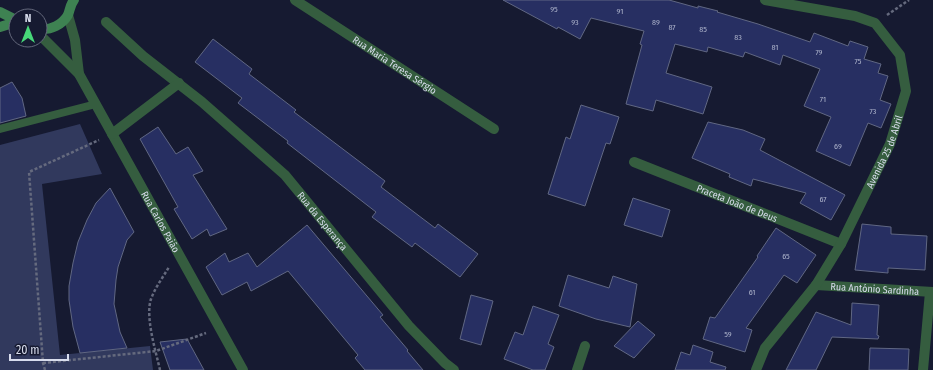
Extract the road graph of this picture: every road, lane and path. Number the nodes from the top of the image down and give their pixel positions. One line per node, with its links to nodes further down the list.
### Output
1 (295, 0): 14 (street, Rua Maria Teresa Sérgio)
2 (765, 0): 7 (street)
3 (909, 0): 7 (path)
4 (72, 1): 5 (main road)
5 (68, 15): 8 (main road); 10 (street, Rua Carlos Paião)
6 (106, 22): 11 (street, Rua da Esperança)
7 (875, 23): 17 (street, Avenida 25 de Abril)
8 (48, 29)
9 (48, 43): 10 (street, Rua Carlos Paião)
10 (79, 74): 12 (street, Rua Carlos Paião)
11 (178, 83): 15 (street); 28 (street, Rua da Esperança)
12 (96, 104): 13 (lane); 15 (street, Rua Carlos Paião)
13 (0, 129)
14 (494, 129)
15 (112, 134): 18 (street, Rua Carlos Paião); 24 (path)
16 (634, 162): 17 (street, Praceta João de Deus)
17 (841, 244): 19 (street, Avenida 25 de Abril)
18 (178, 253): 21 (street, Rua Carlos Paião); 23 (path)
19 (816, 285): 20 (street, Rua António Sardinha); 30 (street, Avenida 25 de Abril)
20 (932, 292): 31 (street)
21 (220, 328): 23 (path); 27 (street, Rua Carlos Paião)
22 (585, 346): 29 (street)
23 (156, 351): 24 (path); 26 (path)
24 (43, 363): 25 (path)
25 (45, 370)
26 (160, 370)
27 (243, 370)
28 (454, 370)
29 (577, 370)
30 (756, 370)
31 (923, 370)

